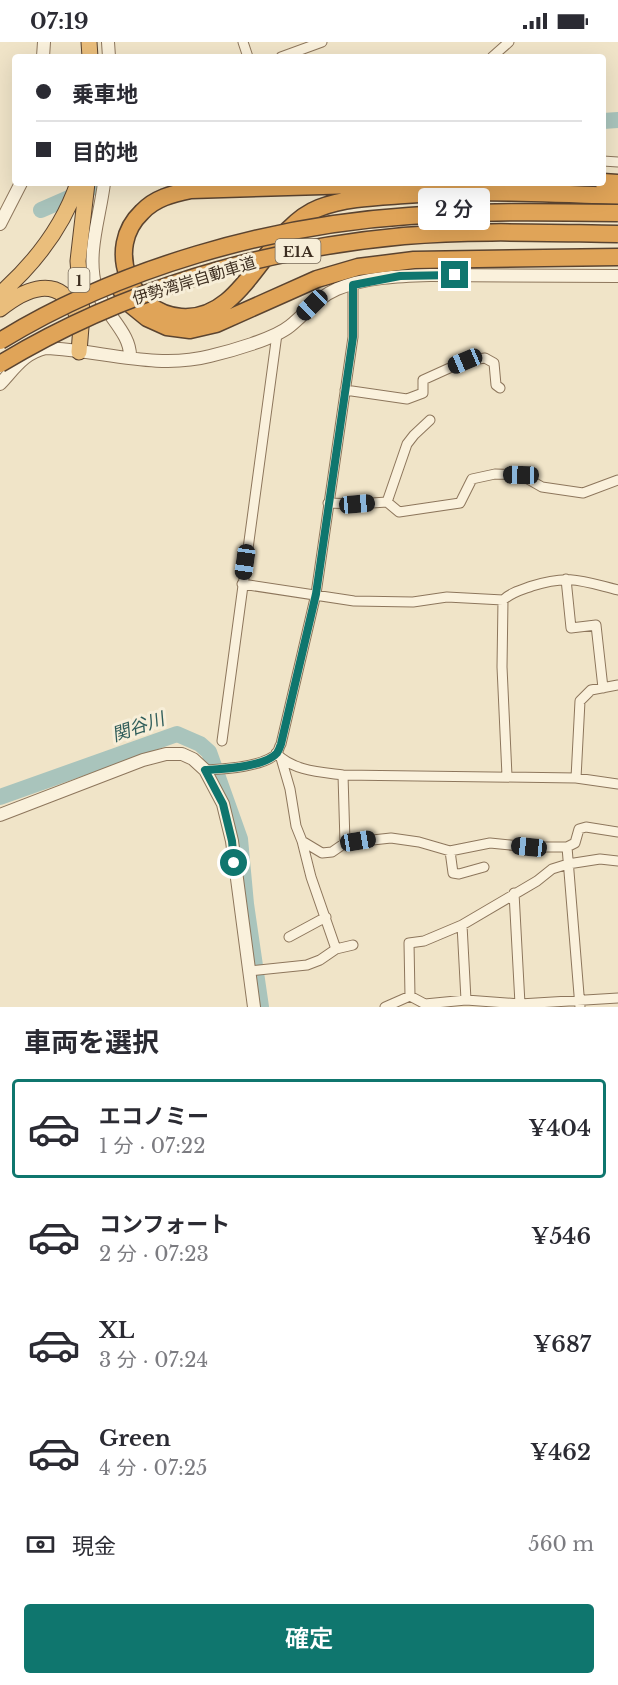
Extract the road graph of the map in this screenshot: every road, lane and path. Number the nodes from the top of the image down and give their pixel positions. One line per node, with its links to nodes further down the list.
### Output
1 (322, 42): 3 (street)
2 (508, 42): 4 (street)
3 (289, 54)
4 (495, 54)
5 (19, 186): 14 (street)
6 (79, 186): 12 (highway)
7 (80, 186): 24 (highway, 1)
8 (104, 186): 25 (street)
9 (172, 186): 16 (highway)
10 (325, 186): 11 (highway)
11 (618, 196)
12 (64, 213): 18 (highway); 20 (highway)
13 (618, 213): 23 (highway, 伊勢湾岸自動車道 / E1A, bridge)
14 (0, 224)
15 (618, 234): 26 (highway, 伊勢湾岸自動車道 / E1A, bridge)
16 (618, 257)
17 (618, 276): 19 (street)
18 (0, 285)
19 (353, 285): 22 (street); 29 (street)
20 (0, 294)
21 (0, 309): 24 (highway)
22 (277, 334): 25 (street); 35 (street)
23 (0, 341)
24 (79, 352): 25 (street); 27 (street)
25 (130, 357)
26 (0, 364)
27 (0, 384)
28 (500, 388): 29 (street)
29 (345, 390): 33 (street)
30 (430, 420): 32 (street)
31 (618, 480): 32 (street)
32 (387, 502): 33 (street)
33 (328, 503): 37 (street)
34 (566, 579): 36 (street); 38 (street); 40 (street)
35 (242, 584): 37 (street); 41 (street)
36 (618, 591)
37 (316, 594): 38 (street); 42 (street)
38 (503, 600): 45 (street)
39 (618, 685): 40 (street)
40 (603, 688): 46 (street)
41 (222, 741)
42 (279, 756): 43 (street); 44 (street); 50 (street)
43 (212, 769): 48 (street); 63 (street)
44 (344, 774): 45 (street); 51 (street)
45 (507, 776): 46 (street)
46 (576, 778): 47 (street)
47 (618, 784)
48 (0, 815)
49 (618, 831): 52 (street)
50 (302, 842): 51 (street); 58 (street)
51 (345, 843): 53 (street)
52 (567, 847): 53 (street); 55 (street)
53 (450, 851): 56 (street)
54 (618, 861): 55 (street)
55 (568, 864): 57 (street); 68 (street)
56 (484, 867)
57 (514, 893): 59 (street); 67 (street)
58 (326, 917): 60 (street); 62 (street)
59 (462, 925): 64 (street); 66 (street)
60 (289, 937)
61 (353, 945): 62 (street)
62 (336, 950): 63 (street)
63 (254, 970): 69 (street)
64 (410, 996): 66 (street); 70 (street)
65 (618, 998): 68 (street)
66 (466, 1000): 67 (street)
67 (520, 1004): 68 (street)
68 (580, 1004)
69 (254, 1007)
70 (385, 1007)

